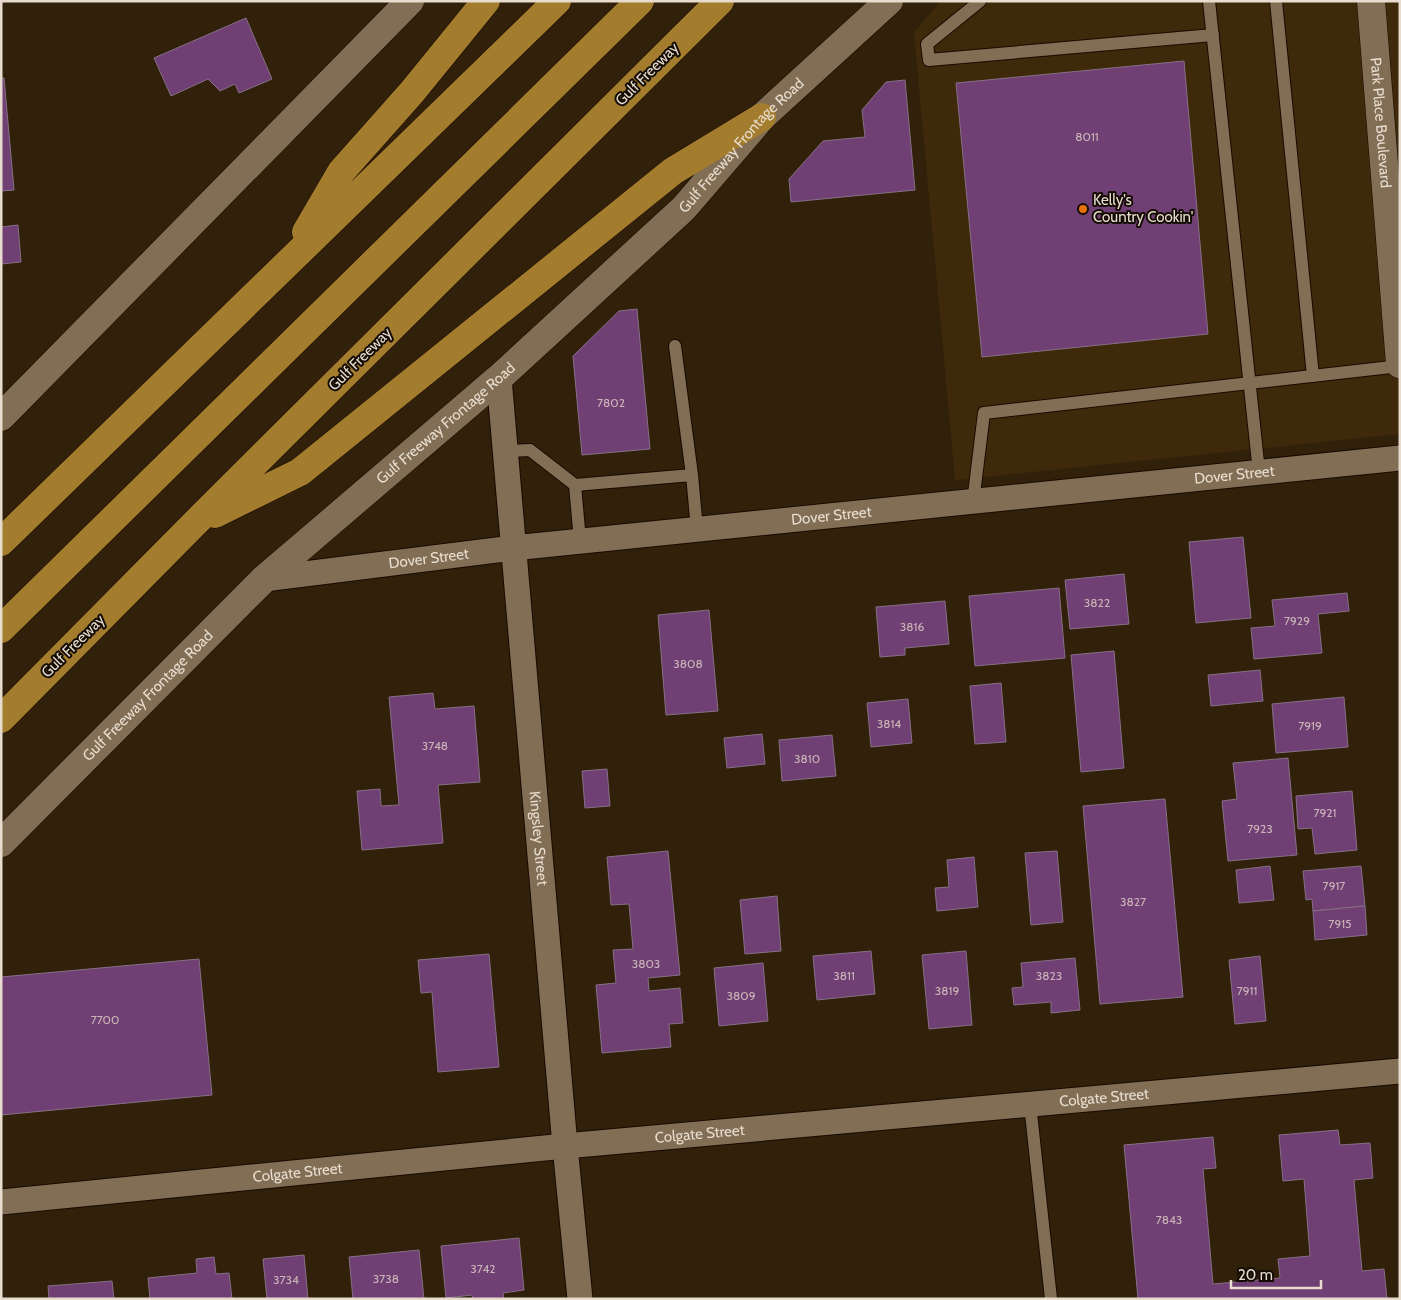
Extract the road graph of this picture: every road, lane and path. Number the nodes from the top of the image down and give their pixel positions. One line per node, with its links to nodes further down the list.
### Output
1 (486, 1): 13 (highway)
2 (557, 1): 13 (highway)
3 (640, 1): 33 (highway)
4 (720, 1): 27 (highway, Gulf Freeway)
5 (889, 1): 12 (main road, Gulf Freeway Frontage Road)
6 (980, 1): 11 (lane)
7 (1209, 1): 11 (lane)
8 (1276, 1): 17 (lane)
9 (1371, 1): 14 (main road, Park Place Boulevard)
10 (406, 3): 20 (main road)
11 (1213, 35): 19 (lane)
12 (762, 117): 18 (main road, Gulf Freeway Frontage Road); 27 (highway)
13 (287, 263): 30 (highway)
14 (1397, 294): 16 (main road, Park Place Boulevard)
15 (675, 346): 24 (lane)
16 (1400, 365): 17 (lane)
17 (1313, 376): 19 (lane)
18 (499, 378): 21 (street, Kingsley Street); 32 (main road, Gulf Freeway Frontage Road)
19 (1250, 384): 23 (lane); 26 (lane)
20 (1, 417)
21 (505, 451): 25 (lane); 31 (street, Kingsley Street)
22 (1400, 458): 23 (street, Dover Street)
23 (1258, 472): 26 (street, Dover Street)
24 (692, 475): 25 (lane); 28 (lane)
25 (575, 485): 29 (lane)
26 (973, 502): 28 (street, Dover Street)
27 (194, 524): 34 (highway, Gulf Freeway)
28 (697, 530): 29 (street, Dover Street)
29 (580, 541): 31 (street, Dover Street)
30 (1, 542)
31 (513, 548): 32 (street, Dover Street); 38 (street, Kingsley Street)
32 (264, 579): 35 (main road, Gulf Freeway Frontage Road)
33 (1, 629)
34 (1, 719)
35 (1, 843)
36 (1400, 1071): 37 (street, Colgate Street)
37 (1030, 1104): 38 (street, Colgate Street); 41 (lane)
38 (564, 1146): 39 (street, Colgate Street); 40 (street, Kingsley Street)
39 (1, 1202)
40 (580, 1299)
41 (1051, 1299)

